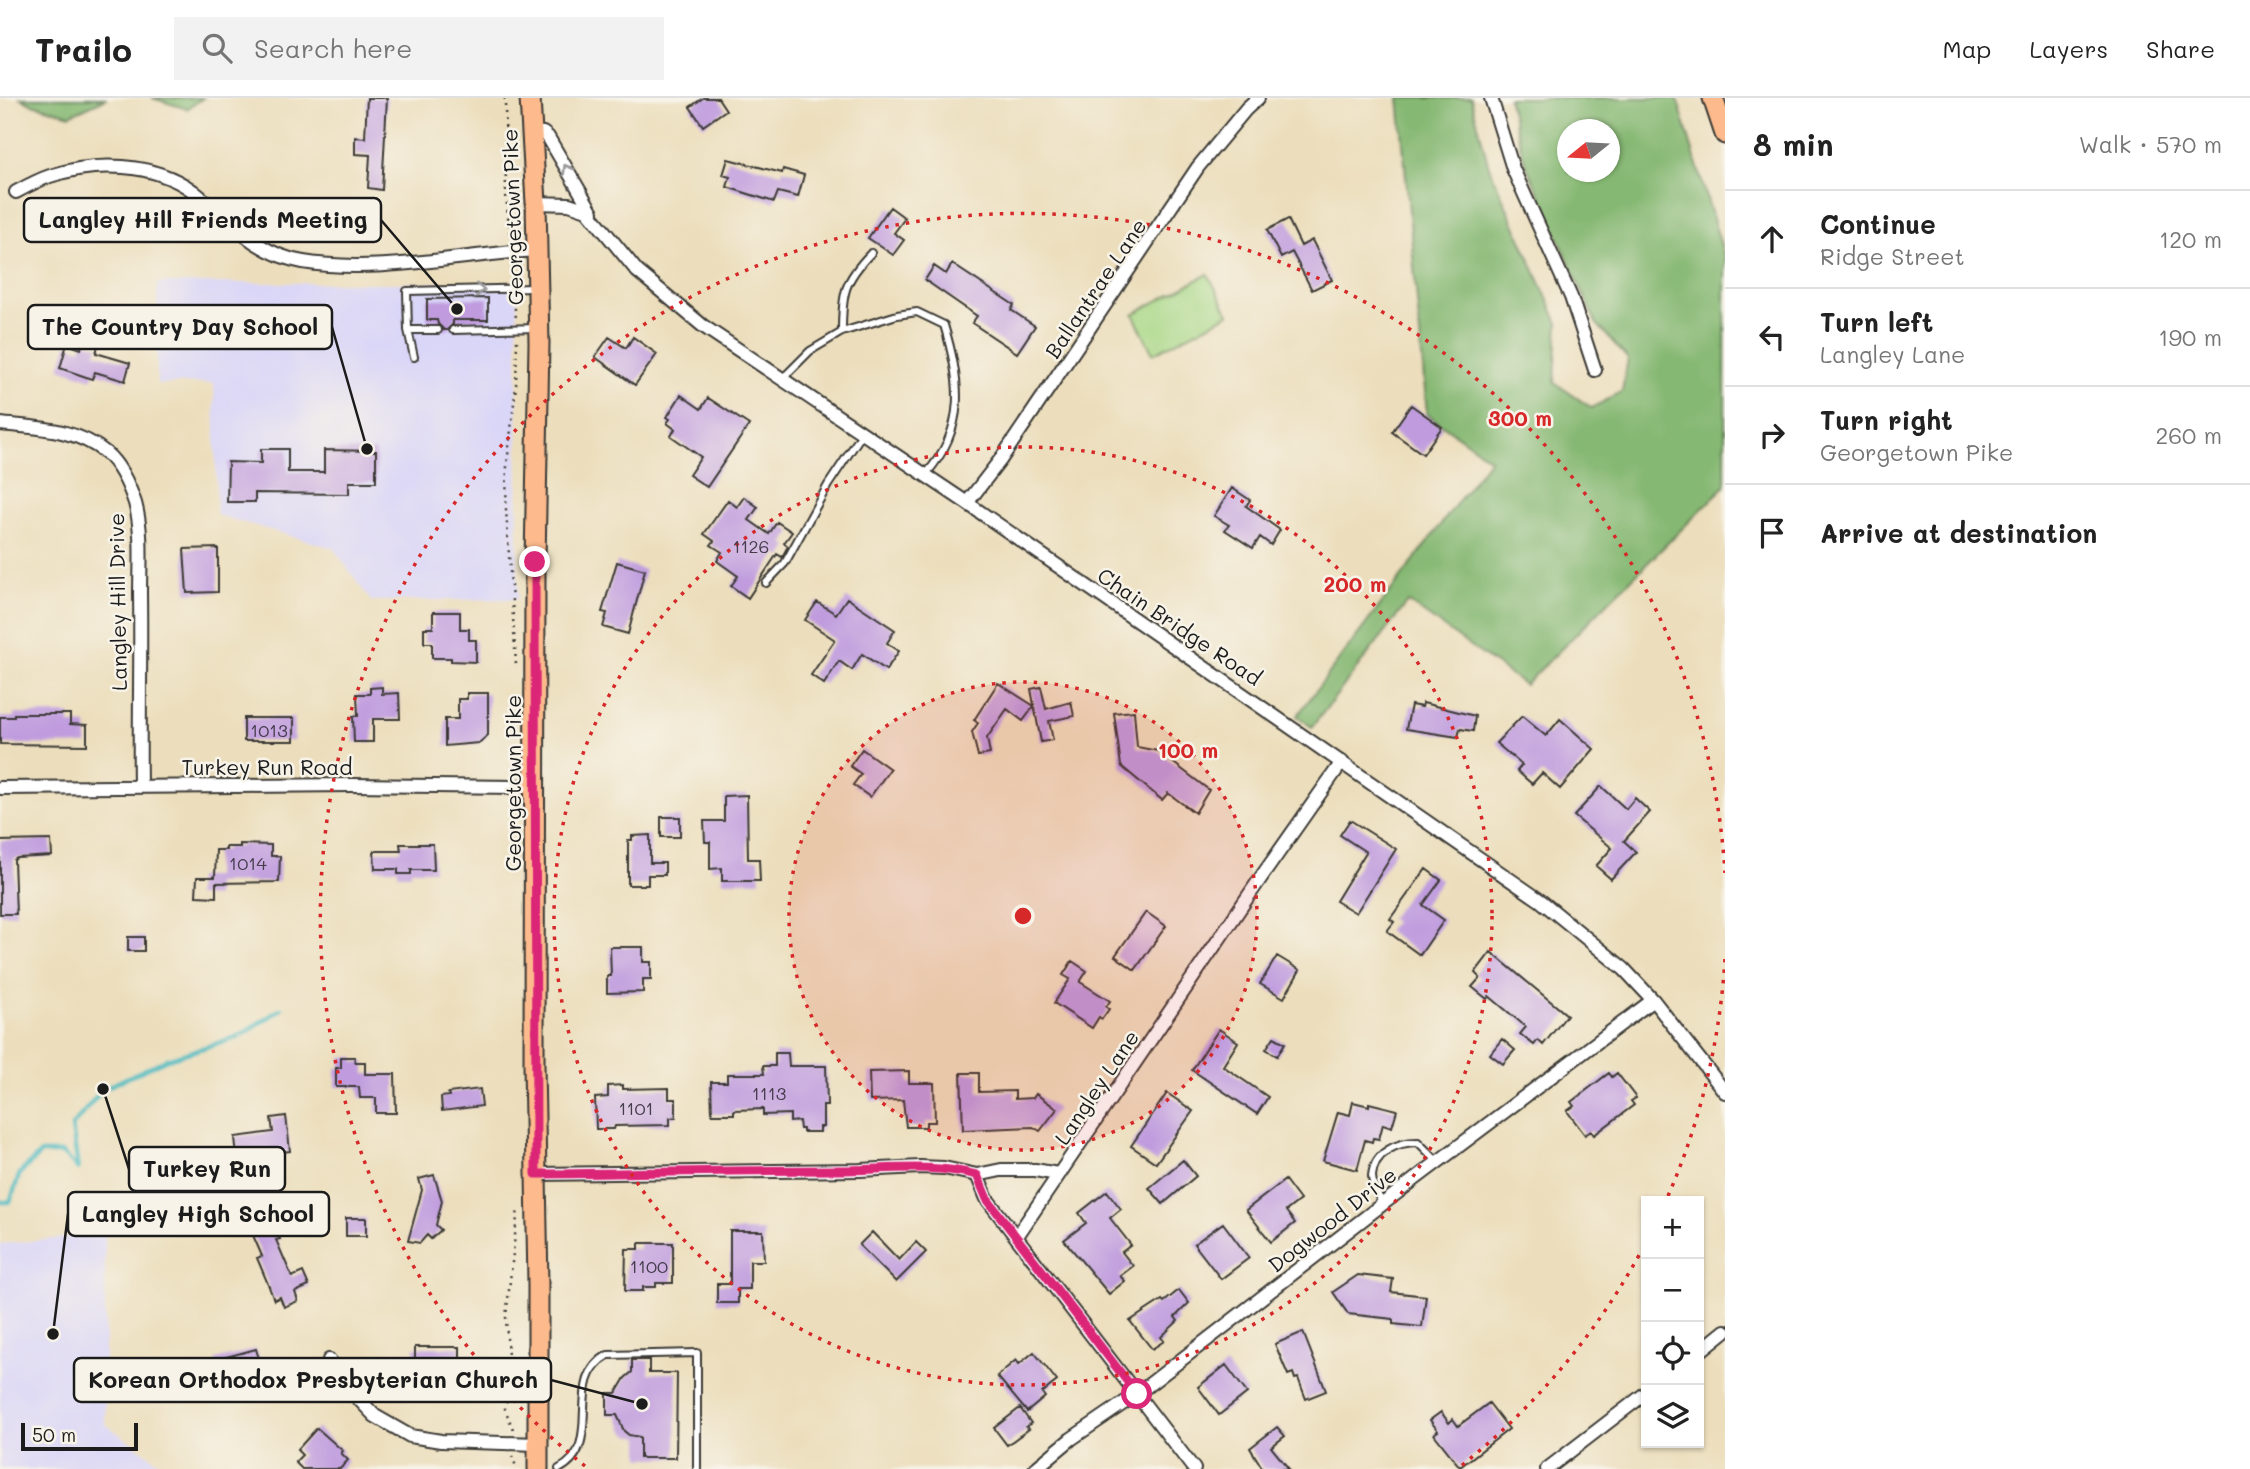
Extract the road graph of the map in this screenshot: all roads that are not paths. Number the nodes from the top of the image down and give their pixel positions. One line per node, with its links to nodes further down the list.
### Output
1 (530, 98): 5 (main road, Georgetown Pike)
2 (1258, 98): 24 (street, Ballantrae Lane)
3 (1492, 98): 19 (street)
4 (1713, 98): 6 (main road)
5 (532, 132): 8 (main road, Georgetown Pike); 9 (street, Chain Bridge Road, one-way to 5)
6 (1725, 134)
7 (16, 191): 10 (street)
8 (536, 203): 9 (street); 10 (main road, Georgetown Pike)
9 (594, 216): 20 (street, Chain Bridge Road)
10 (536, 250): 12 (main road, Georgetown Pike)
11 (871, 253): 17 (lane)
12 (538, 288): 13 (main road, Georgetown Pike); 14 (lane, one-way to 12)
13 (539, 328): 16 (lane); 27 (main road, Georgetown Pike)
14 (408, 330): 15 (lane); 18 (lane)
15 (438, 330)
16 (453, 330)
17 (842, 332): 20 (lane); 23 (lane)
18 (414, 357)
19 (1595, 370)
20 (781, 380): 22 (street, Chain Bridge Road)
21 (0, 424): 28 (street, Langley Hill Drive)
22 (862, 434): 23 (street, Chain Bridge Road); 25 (lane)
23 (925, 476): 24 (street, Chain Bridge Road)
24 (967, 503): 26 (street, Chain Bridge Road)
25 (766, 583)
26 (1342, 762): 30 (street, Chain Bridge Road); 34 (street, Langley Lane)
27 (535, 784): 28 (street, Turkey Run Road); 33 (main road, Georgetown Pike)
28 (140, 785): 29 (street, Turkey Run Road)
29 (0, 788)
30 (1653, 1000): 31 (street, Chain Bridge Road); 32 (street, Dogwood Drive)
31 (1725, 1091)
32 (1438, 1162): 36 (street, Dogwood Drive); 36 (lane)
33 (536, 1174): 35 (street, Langley Lane); 43 (main road, Georgetown Pike)
34 (1058, 1174): 35 (street, Langley Lane); 37 (street)
35 (977, 1175): 37 (street)
36 (1383, 1205): 41 (street, Dogwood Drive)
37 (1017, 1236): 41 (street)
38 (1725, 1332): 39 (street)
39 (1704, 1348)
40 (330, 1360): 43 (street)
41 (1137, 1394): 47 (street, Dogwood Drive); 48 (street)
42 (1641, 1397): 49 (street)
43 (538, 1444): 44 (main road, Georgetown Pike)
44 (538, 1469)
45 (559, 1469): 46 (lane)
46 (696, 1469)
47 (1035, 1469)
48 (1194, 1469)
49 (1547, 1469)

